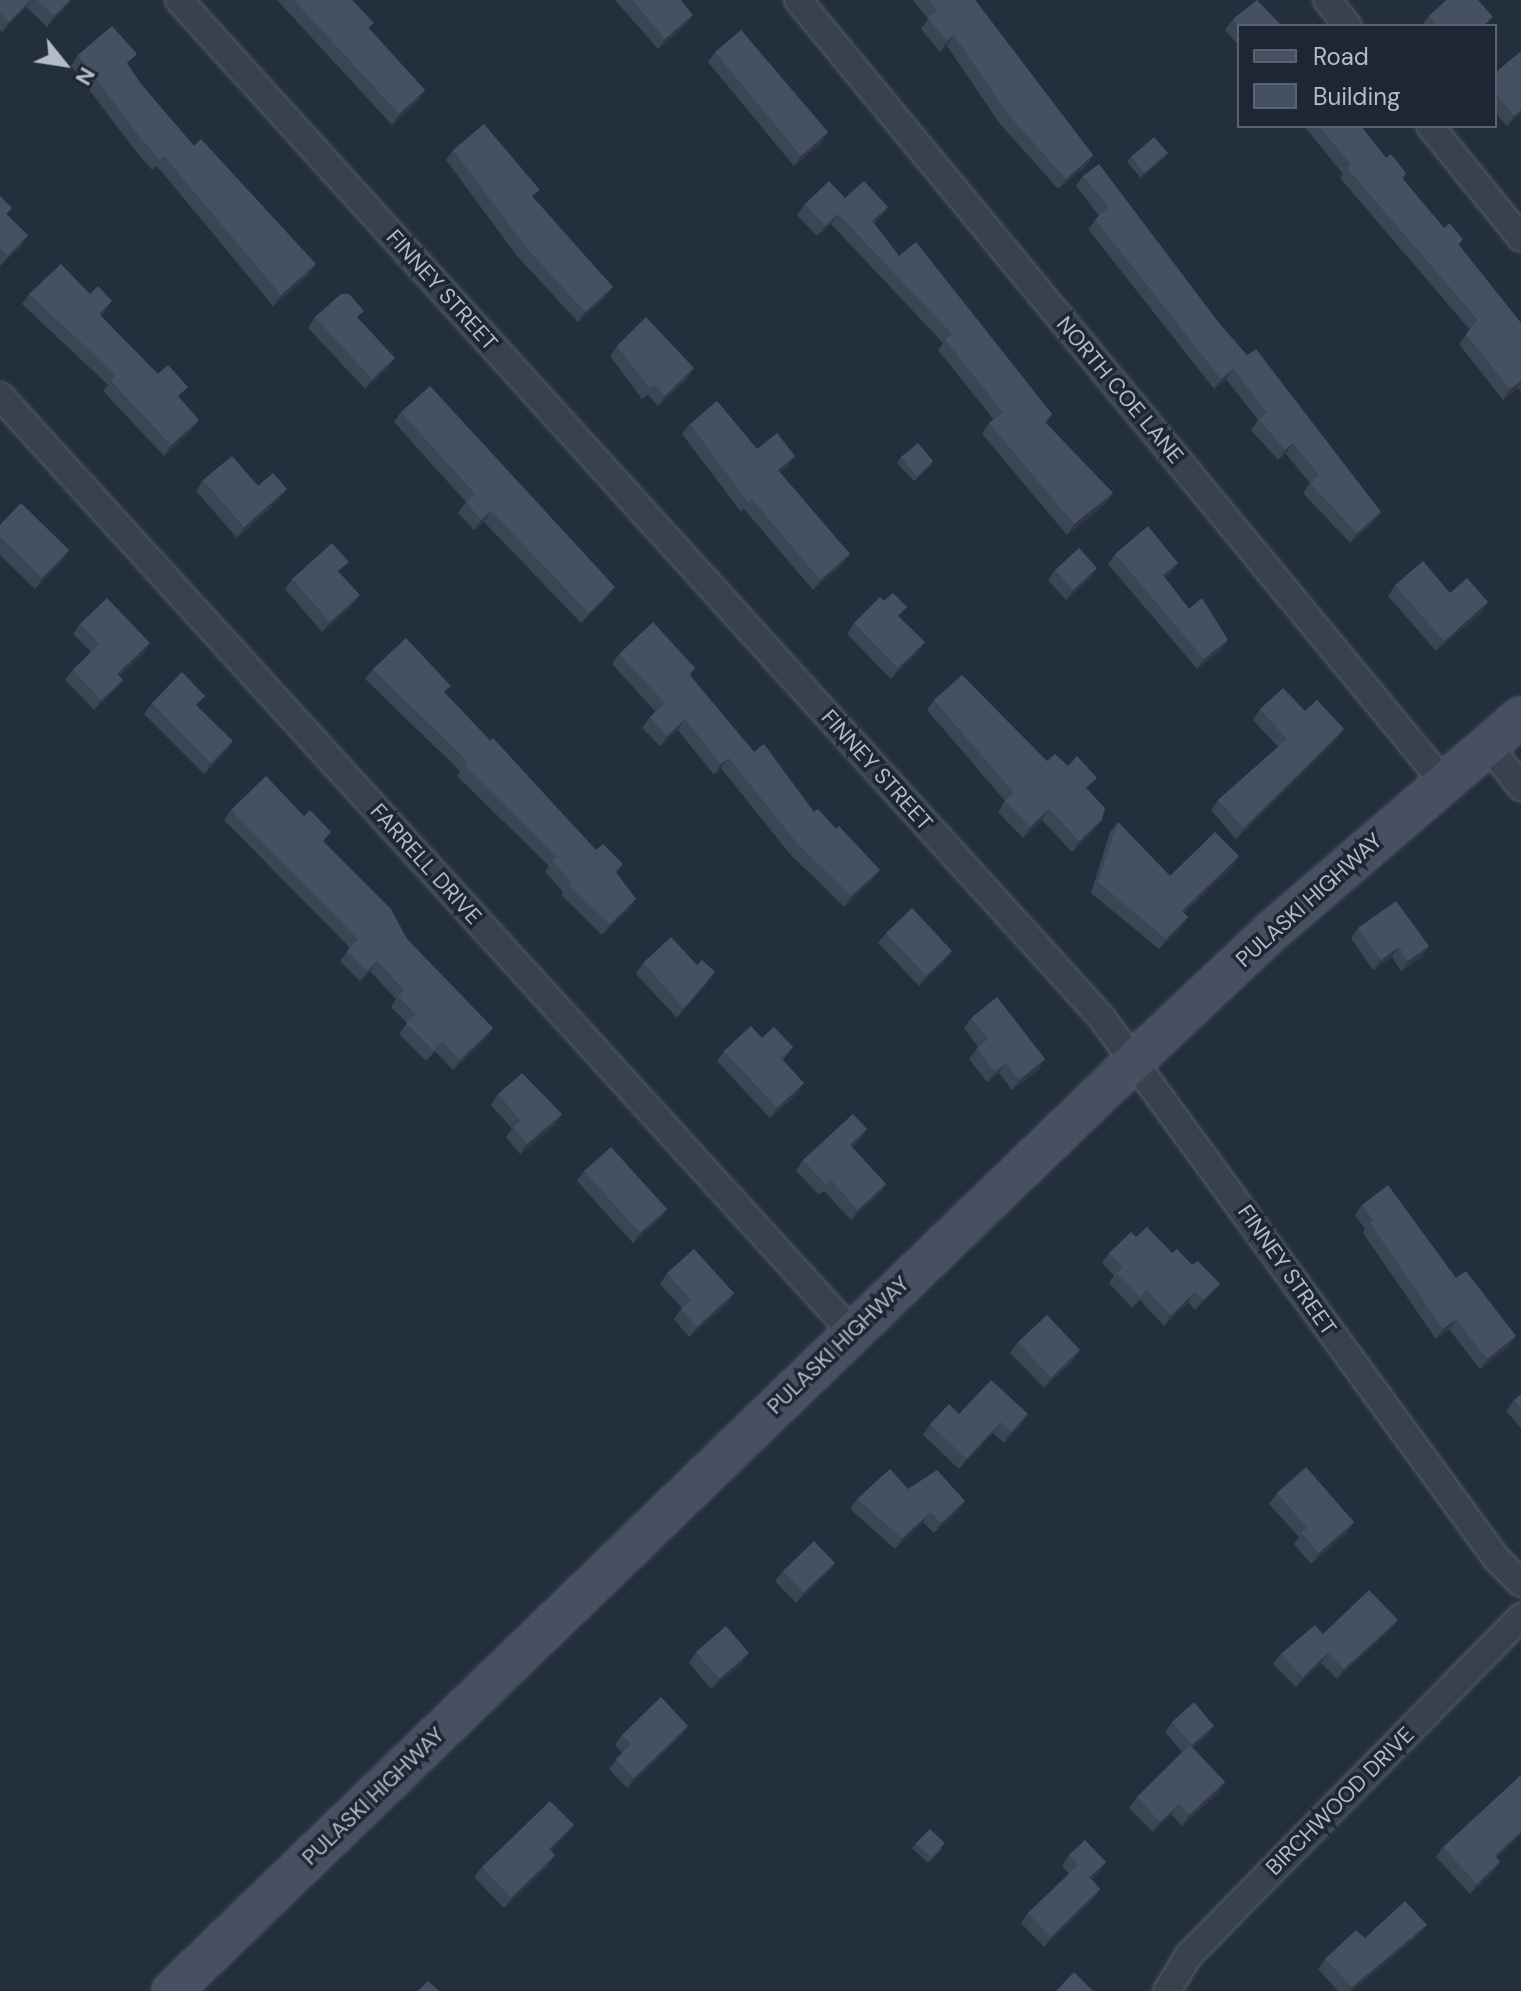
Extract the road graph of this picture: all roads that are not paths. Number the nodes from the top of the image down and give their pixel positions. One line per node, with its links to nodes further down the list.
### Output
1 (179, 0): 12 (street, FINNEY STREET)
2 (798, 0): 10 (street, NORTH COE LANE)
3 (1327, 0): 4 (street)
4 (1346, 24)
5 (1432, 128): 6 (street)
6 (1521, 238)
7 (0, 396): 13 (street, FARRELL DRIVE)
8 (1521, 717): 9 (main road, PULASKI HIGHWAY)
9 (1487, 744): 10 (main road, PULASKI HIGHWAY); 11 (street)
10 (1442, 780): 12 (main road, PULASKI HIGHWAY)
11 (1521, 787)
12 (1136, 1059): 13 (main road, PULASKI HIGHWAY); 14 (street, FINNEY STREET)
13 (851, 1331): 16 (main road, PULASKI HIGHWAY)
14 (1521, 1583)
15 (1521, 1617): 17 (street, BIRCHWOOD DRIVE)
16 (172, 1991)
17 (1167, 1991)

